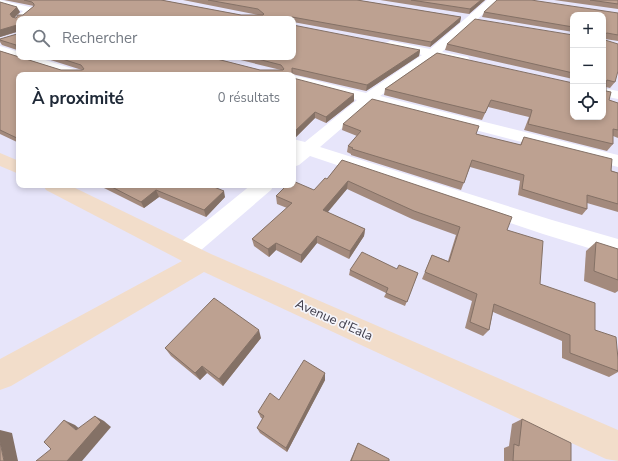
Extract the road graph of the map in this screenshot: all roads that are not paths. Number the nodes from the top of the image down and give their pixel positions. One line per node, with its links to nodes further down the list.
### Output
1 (493, 0): 5 (street)
2 (0, 2): 3 (street)
3 (23, 16)
4 (456, 18): 5 (street)
5 (470, 20): 6 (street); 9 (street)
6 (486, 23)
7 (378, 42): 9 (street)
8 (2, 43): 10 (street)
9 (433, 53): 12 (street); 17 (street)
10 (16, 54)
11 (32, 60): 13 (street)
12 (472, 62)
13 (69, 72)
14 (296, 80): 17 (street)
15 (606, 93): 16 (street)
16 (618, 95)
17 (367, 99): 18 (street); 20 (street)
18 (298, 152): 24 (street)
19 (0, 159): 21 (street)
20 (618, 161)
21 (16, 167)
22 (59, 188): 25 (street, Avenue d'Eala)
23 (261, 188): 25 (street)
24 (618, 248)
25 (194, 256): 26 (street); 27 (street, Avenue d'Eala)
26 (0, 375)
27 (618, 447)

